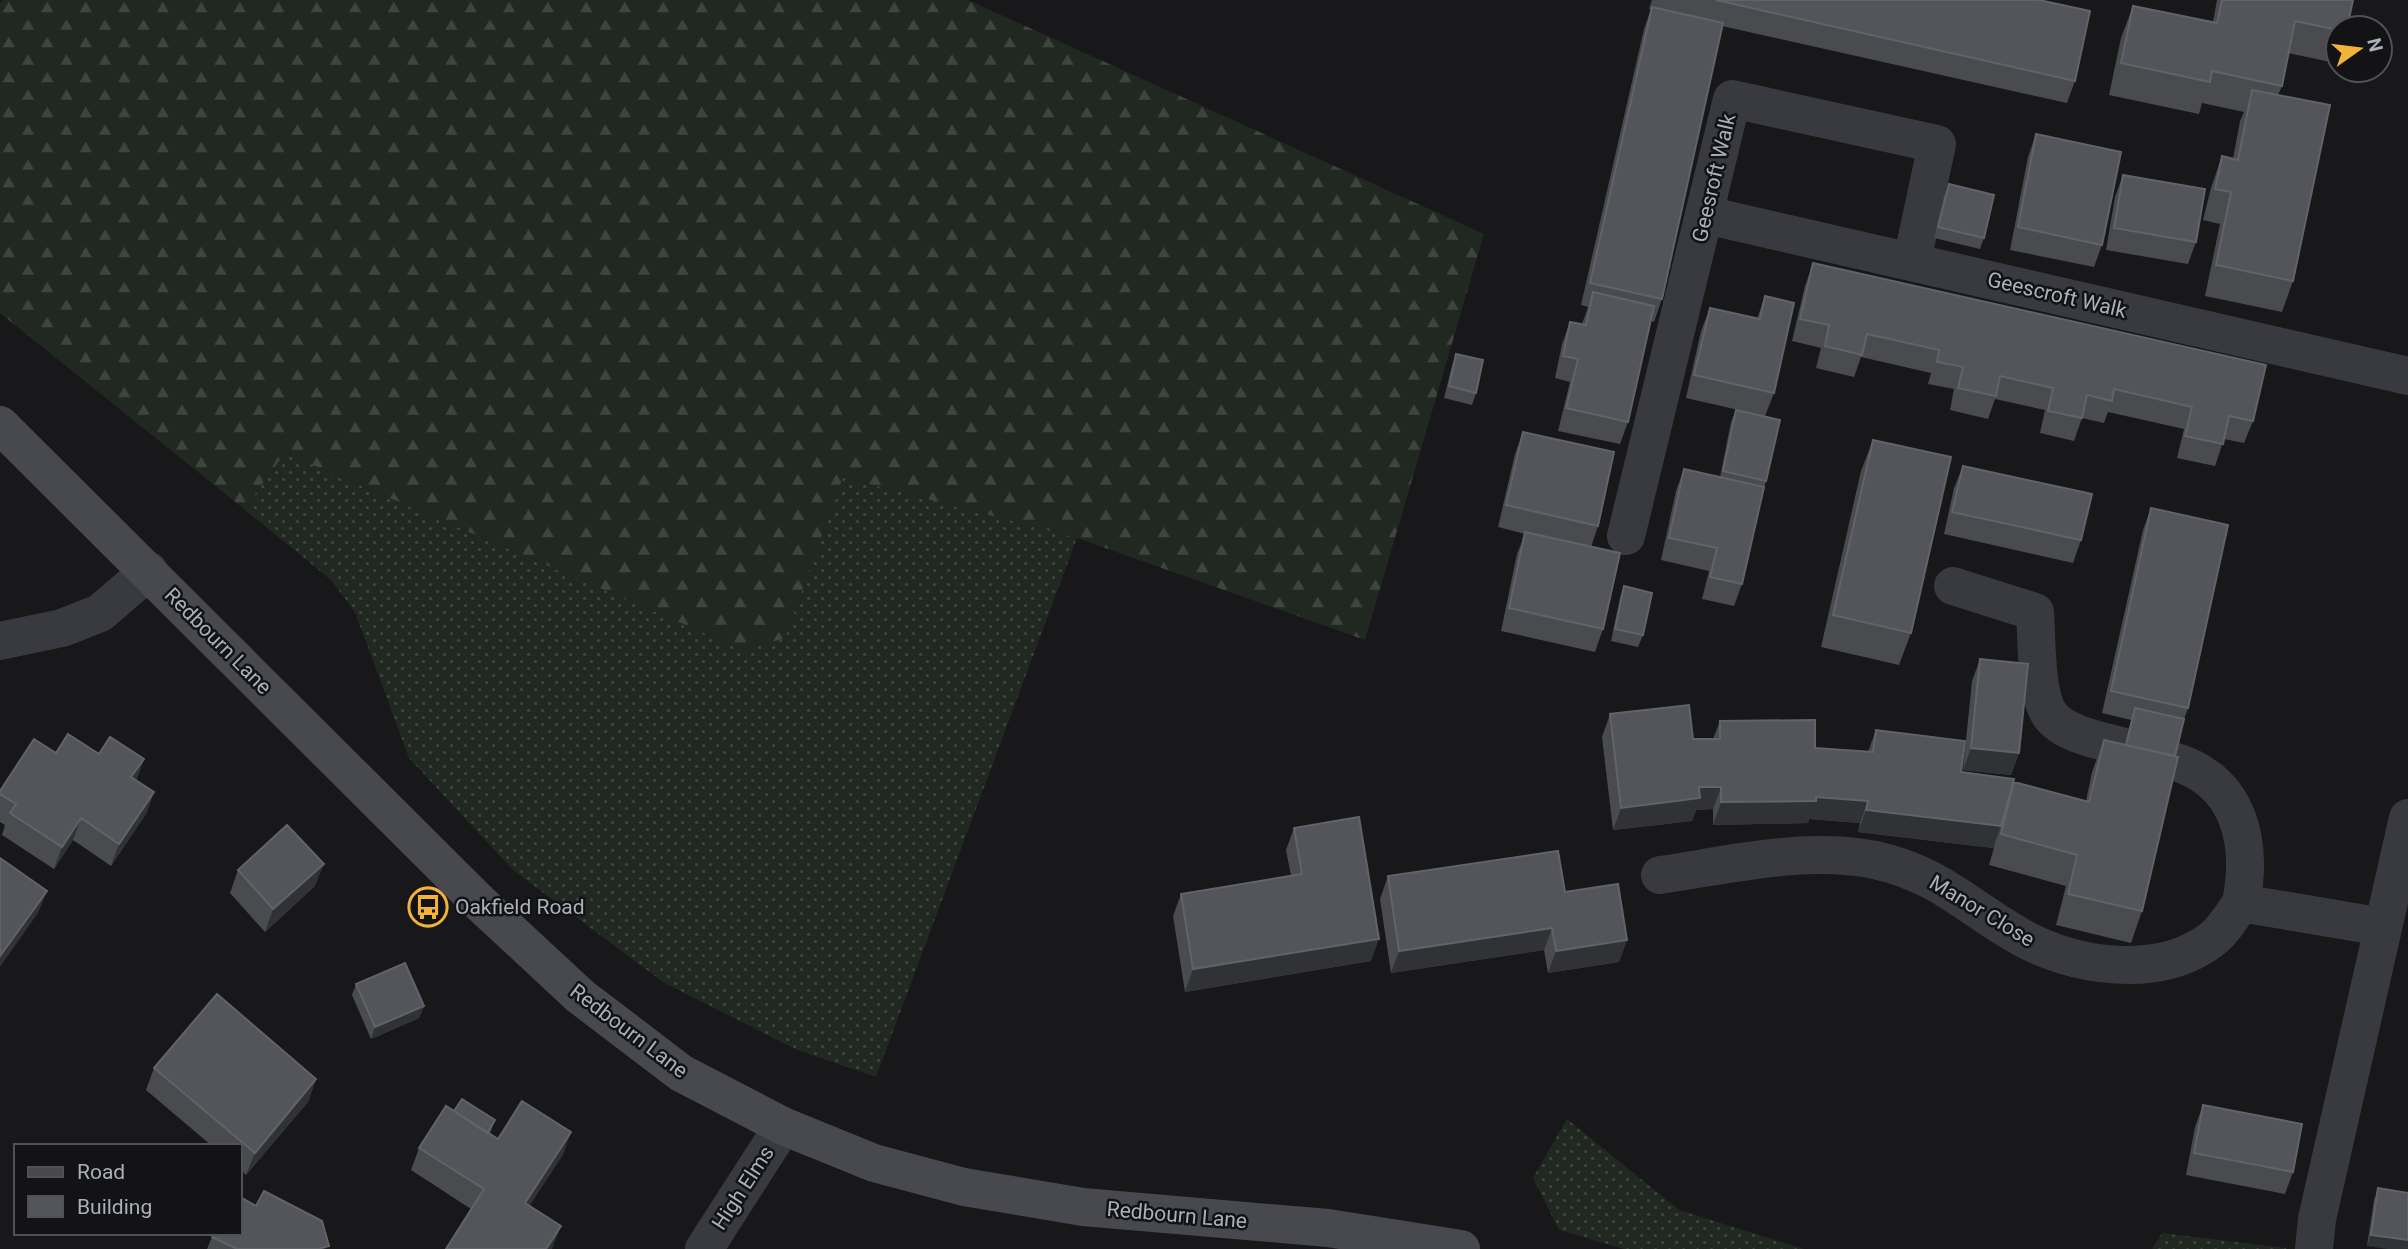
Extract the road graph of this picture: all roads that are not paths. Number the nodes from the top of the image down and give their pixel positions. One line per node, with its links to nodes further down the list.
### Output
1 (1706, 215): 2 (street, Geescroft Walk); 2 (street, Geesroft Walk); 5 (street, Geesroft Walk)
2 (1912, 261): 3 (street, Geescroft Walk)
3 (2408, 376)
4 (0, 425): 6 (main road, Redbourn Lane)
5 (1626, 536)
6 (149, 571): 8 (street); 15 (main road, Redbourn Lane)
7 (1954, 586): 9 (street)
8 (0, 641)
9 (2125, 747)
10 (2173, 761): 13 (street)
11 (2408, 818): 14 (street)
12 (1660, 874): 13 (street, Manor Close)
13 (2241, 903): 14 (street)
14 (2383, 927): 18 (street)
15 (783, 1126): 16 (street, High Elms); 17 (main road, Redbourn Lane)
16 (704, 1249)
17 (1461, 1249)
18 (2314, 1249)

